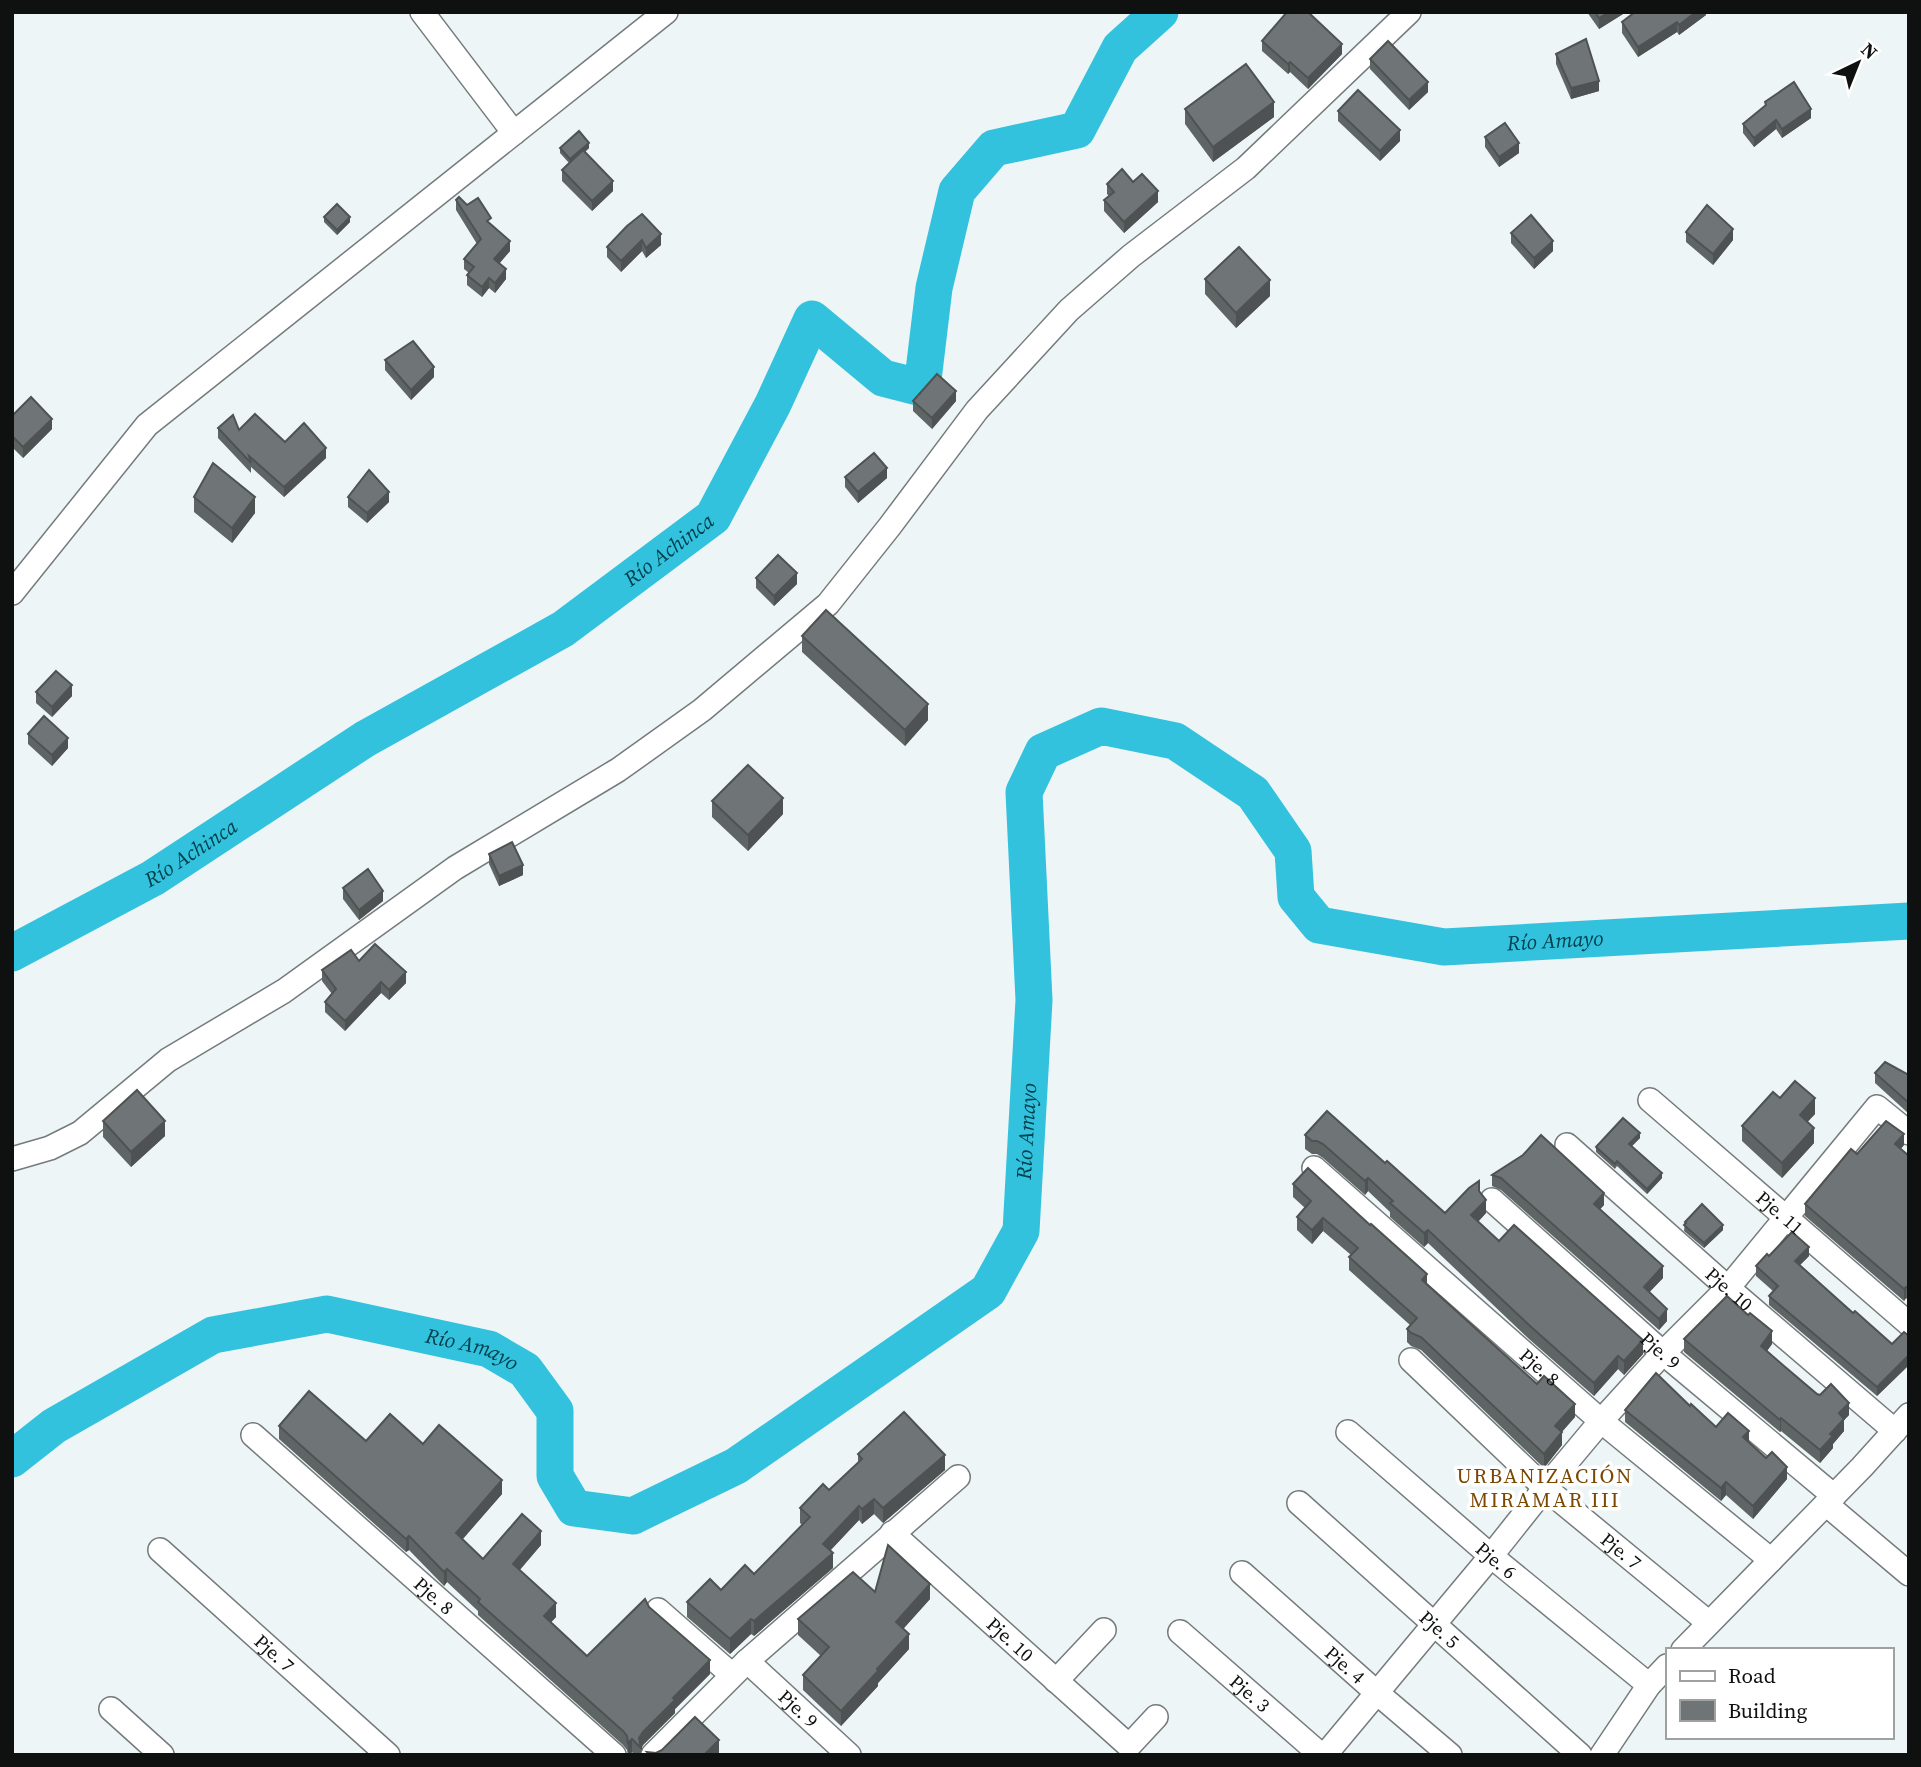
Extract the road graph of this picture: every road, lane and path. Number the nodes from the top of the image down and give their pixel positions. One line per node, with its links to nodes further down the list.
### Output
1 (422, 12): 4 (street)
2 (666, 12): 4 (street)
3 (1409, 12): 9 (street)
4 (514, 133): 5 (street)
5 (12, 593)
6 (1650, 1100): 12 (street, Pje. 11)
7 (1909, 1133): 12 (street)
8 (1567, 1145): 13 (street, Pje. 10)
9 (12, 1159)
10 (1314, 1168): 17 (street, Pje. 8)
11 (1492, 1200): 15 (street, Pje. 9)
12 (1786, 1219): 13 (street); 14 (street, Pje. 11)
13 (1728, 1288): 15 (street); 18 (street, Pje. 10)
14 (1909, 1324)
15 (1662, 1353): 17 (street); 23 (street, Pje. 9)
16 (1411, 1360): 22 (street, Pje. 7)
17 (1601, 1421): 22 (street); 28 (street, Pje. 8)
18 (1902, 1423): 23 (street)
19 (1348, 1432): 27 (street, Pje. 6)
20 (253, 1435): 46 (street, Pje. 8)
21 (958, 1477): 25 (street)
22 (1545, 1488): 27 (street); 32 (street, Pje. 7)
23 (1830, 1500): 28 (street); 30 (street, Pje. 9)
24 (1299, 1503): 33 (street, Pje. 5)
25 (892, 1533): 38 (street); 39 (street, Pje. 10)
26 (160, 1550): 45 (street, Pje. 7)
27 (1491, 1556): 33 (street); 40 (street, Pje. 6)
28 (1771, 1560): 32 (street)
29 (1242, 1573): 41 (street, Pje. 4)
30 (1909, 1574)
31 (658, 1610): 38 (street, Pje. 9)
32 (1709, 1623): 36 (street)
33 (1435, 1624): 41 (street); 51 (street, Pje. 5)
34 (1104, 1630): 39 (street)
35 (1180, 1632): 49 (street, Pje. 3)
36 (1685, 1648)
37 (1666, 1667): 40 (street)
38 (740, 1668): 47 (street); 48 (street, Pje. 9)
39 (1056, 1681): 43 (street, Pje. 10)
40 (1648, 1685): 52 (street)
41 (1376, 1692): 49 (street); 50 (street, Pje. 4)
42 (111, 1709): 44 (street)
43 (1156, 1717)
44 (162, 1755)
45 (388, 1755)
46 (614, 1755)
47 (653, 1755)
48 (849, 1755)
49 (1323, 1755)
50 (1450, 1755)
51 (1580, 1755)
52 (1602, 1755)

